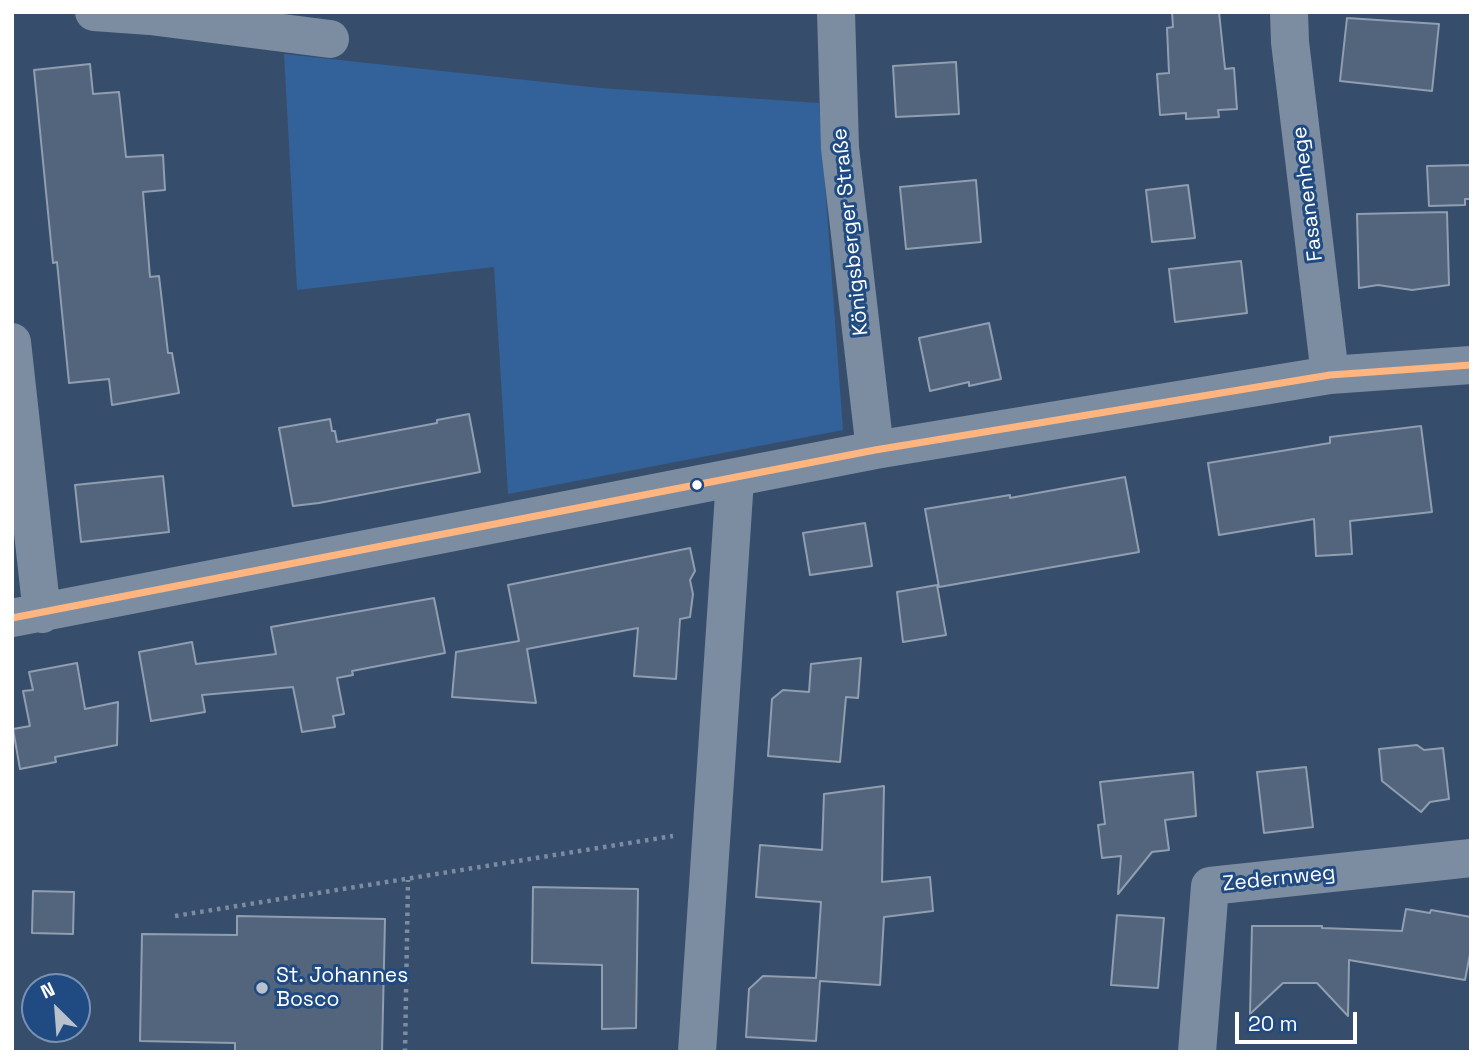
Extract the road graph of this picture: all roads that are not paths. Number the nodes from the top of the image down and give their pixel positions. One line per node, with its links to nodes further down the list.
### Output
1 (94, 12): 4 (street)
2 (836, 12): 9 (street, Königsberger Straße)
3 (1289, 12): 8 (street, Fasanenhege)
4 (153, 14): 5 (street)
5 (330, 39)
6 (12, 342): 11 (street)
7 (1471, 365): 8 (street)
8 (1330, 375): 9 (street)
9 (875, 450): 10 (street)
10 (735, 479): 11 (street); 13 (street)
11 (27, 616)
12 (1471, 858): 14 (street, Zedernweg)
13 (697, 1052)
14 (1197, 1052)

